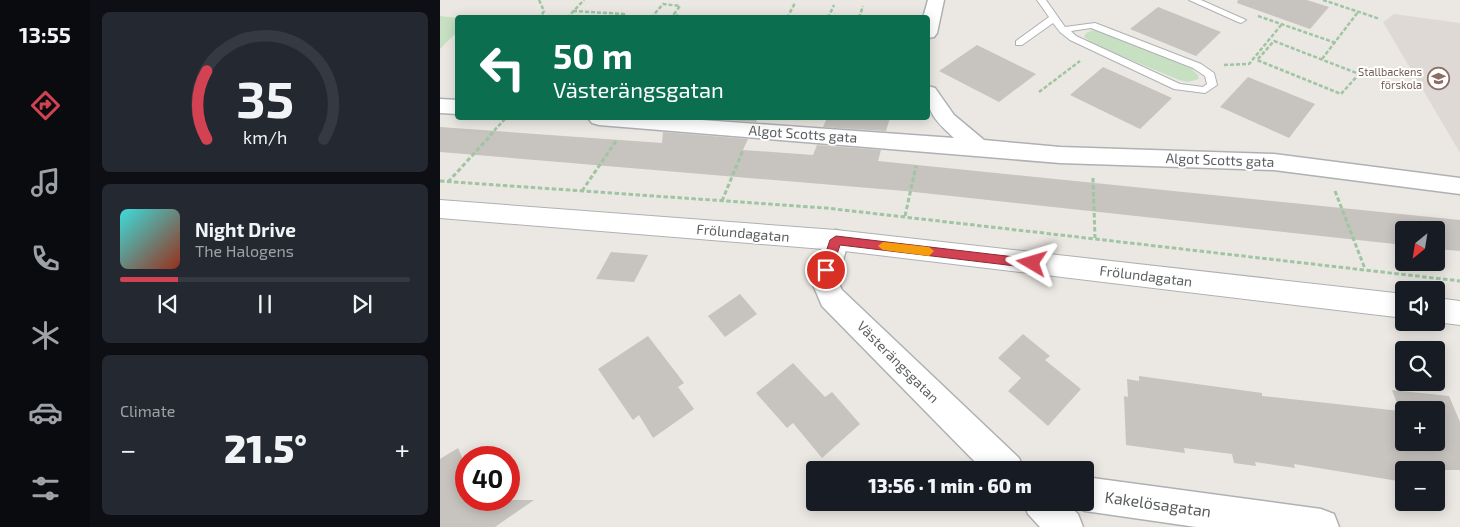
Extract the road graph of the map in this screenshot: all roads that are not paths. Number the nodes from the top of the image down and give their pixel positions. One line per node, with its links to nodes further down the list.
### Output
1 (936, 0): 6 (street)
2 (1041, 0): 4 (lane)
3 (1193, 0): 5 (lane)
4 (1054, 18): 7 (lane); 8 (lane)
5 (1241, 20)
6 (930, 25)
7 (1063, 30): 7 (lane)
8 (1019, 43)
9 (930, 95): 13 (street)
10 (440, 106): 11 (street)
11 (455, 107)
12 (630, 120): 13 (street, Algot Scotts gata)
13 (978, 147): 14 (street, Algot Scotts gata)
14 (1460, 186)
15 (440, 209): 16 (street, Frölundagatan)
16 (836, 240): 17 (street, Frölundagatan); 20 (street, Västerängsgatan)
17 (1395, 305)
18 (1445, 311): 19 (street)
19 (1460, 313)
20 (998, 461)
21 (1094, 495): 22 (street, Kakelösagatan)
22 (1321, 527)

